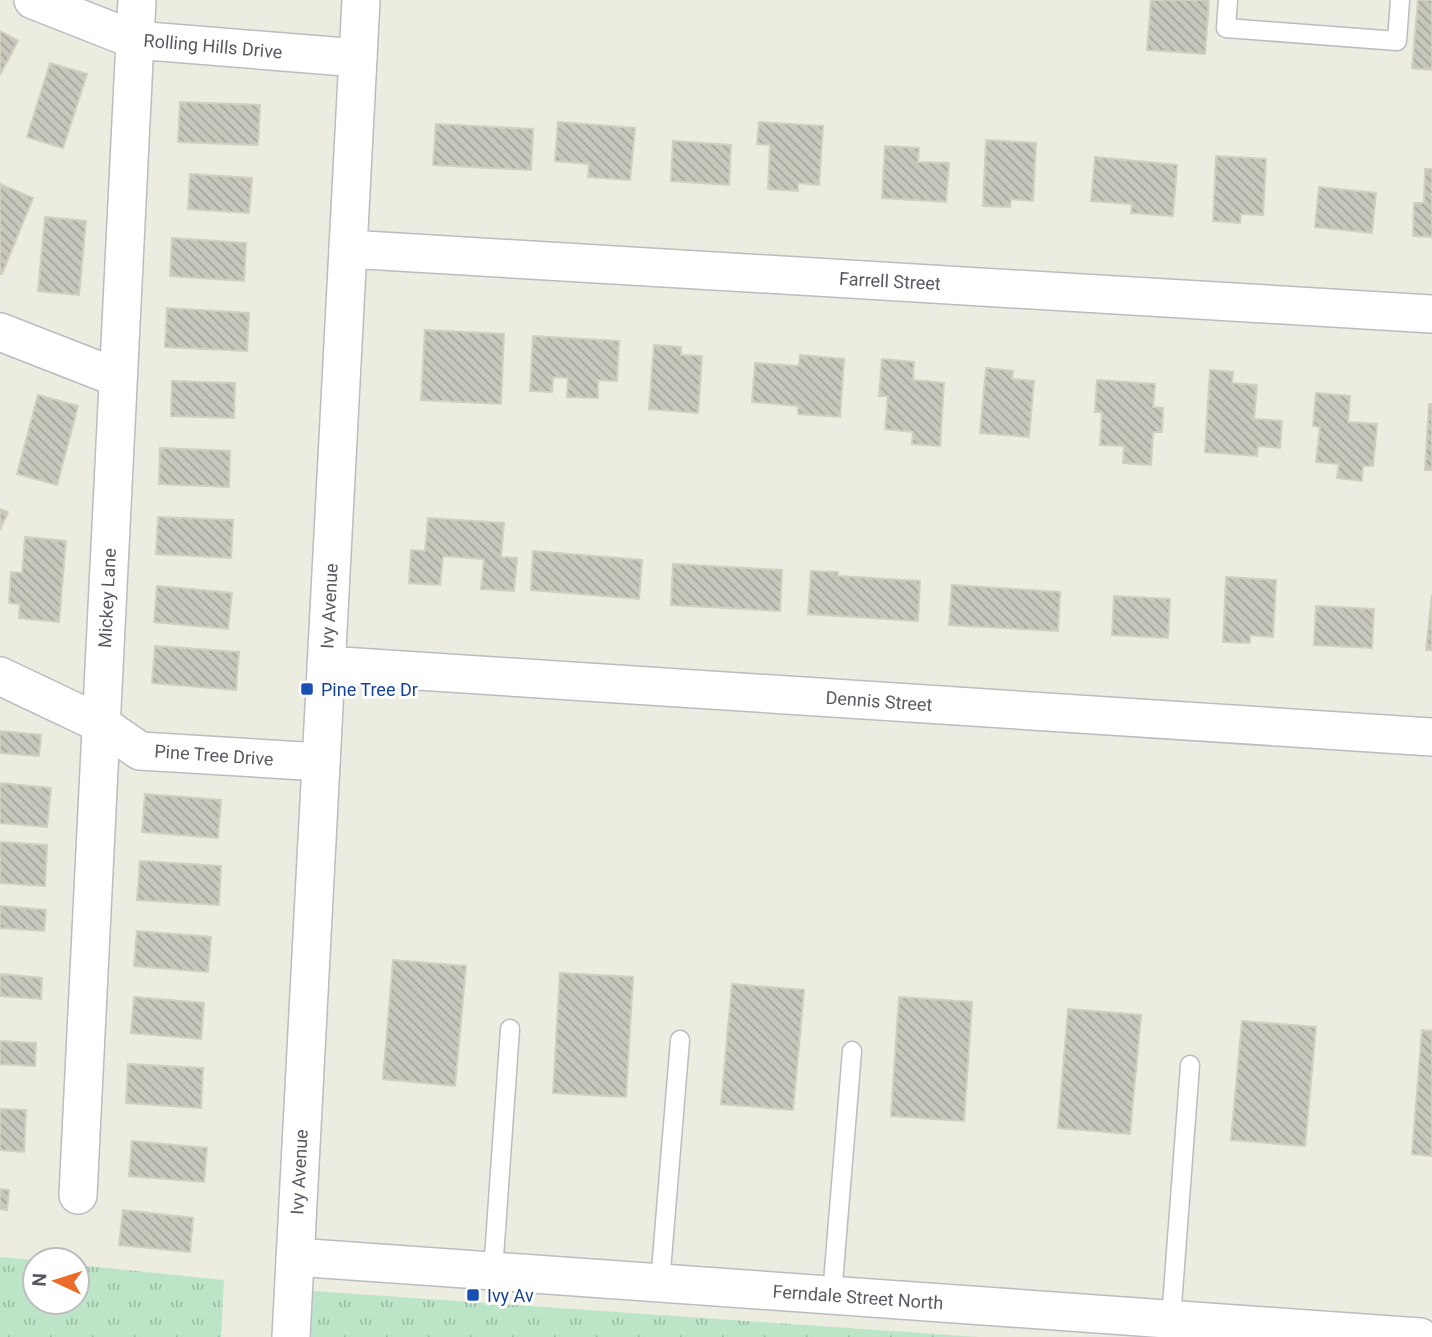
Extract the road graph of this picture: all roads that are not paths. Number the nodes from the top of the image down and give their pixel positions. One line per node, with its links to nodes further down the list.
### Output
1 (33, 0): 6 (street, Rolling Hills Drive)
2 (137, 0): 6 (street, Mickey Lane)
3 (361, 0): 7 (street, Ivy Avenue)
4 (1228, 0): 5 (lane)
5 (1400, 0)
6 (135, 40): 7 (street, Rolling Hills Drive); 11 (street, Mickey Lane)
7 (358, 58): 8 (street, Ivy Avenue)
8 (348, 249): 9 (street, Farrell Street); 12 (street, Ivy Avenue)
9 (1432, 314)
10 (0, 332): 11 (street)
11 (118, 378): 14 (street, Mickey Lane)
12 (326, 665): 15 (street, Dennis Street); 16 (street, Ivy Avenue)
13 (0, 676): 14 (street, Pine Tree Drive)
14 (101, 724): 16 (street, Pine Tree Drive); 21 (street, Mickey Lane)
15 (1432, 737)
16 (321, 762): 22 (street, Ivy Avenue)
17 (510, 1029): 23 (lane)
18 (680, 1040): 24 (lane)
19 (852, 1051): 25 (lane)
20 (1189, 1065): 26 (lane)
21 (78, 1195)
22 (295, 1257): 23 (street, Ferndale Street North); 27 (street, Ivy Avenue)
23 (492, 1272): 24 (street, Ferndale Street North)
24 (660, 1283): 25 (street, Ferndale Street North)
25 (832, 1295): 26 (street, Ferndale Street North)
26 (1171, 1319): 28 (street, Ferndale Street North)
27 (291, 1337)
28 (1420, 1337)

